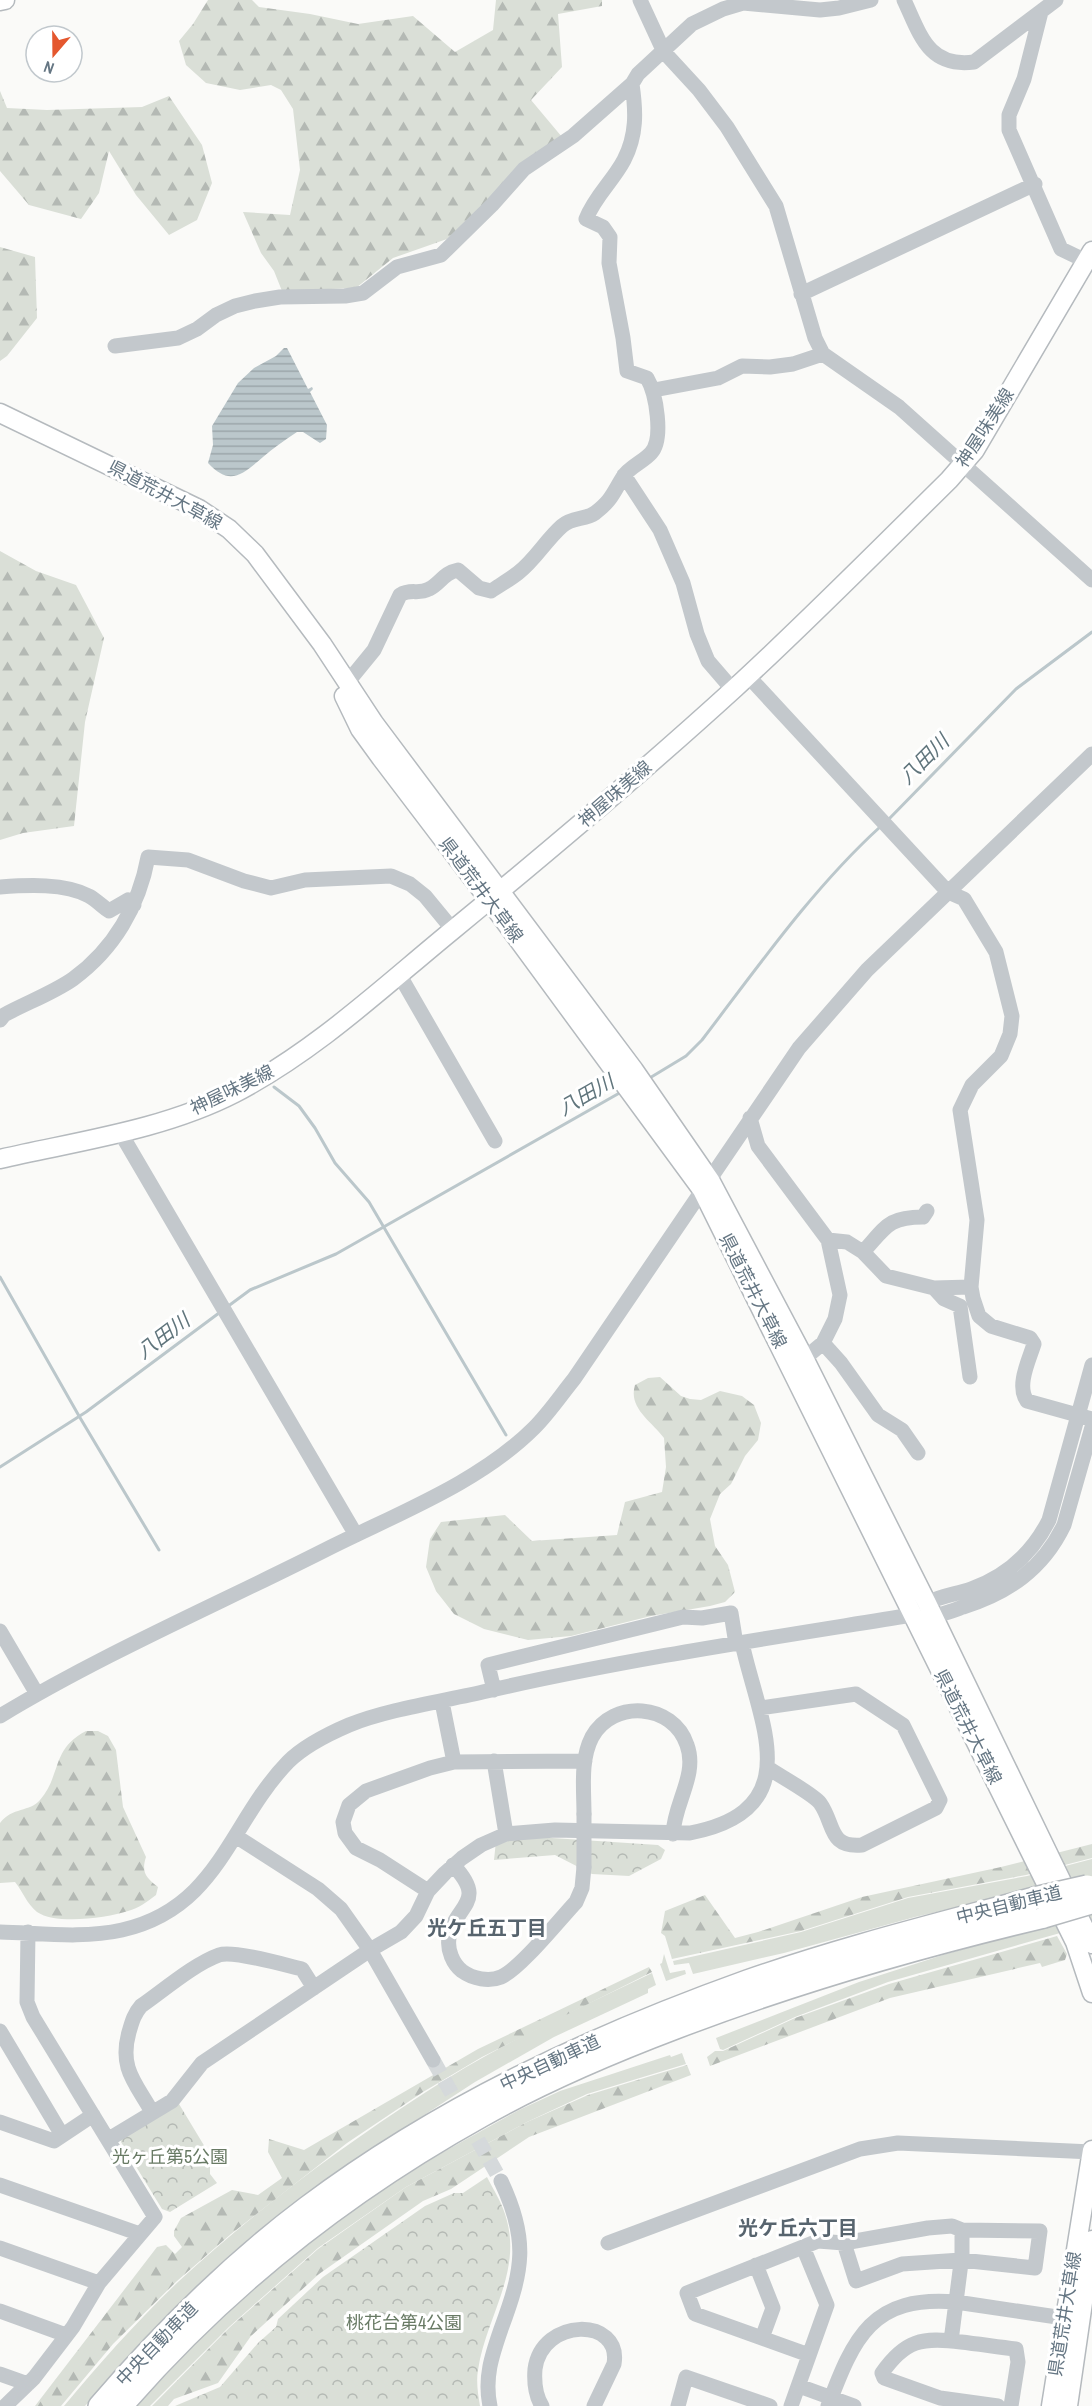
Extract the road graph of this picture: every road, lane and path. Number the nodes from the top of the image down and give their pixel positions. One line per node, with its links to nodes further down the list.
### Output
1 (4, 0): 6 (main road)
2 (640, 0): 8 (street)
3 (871, 0): 8 (street)
4 (904, 0): 7 (street)
5 (1056, 0): 7 (street)
6 (0, 1)
7 (1041, 12): 10 (street)
8 (664, 52): 9 (street); 12 (street)
9 (632, 84): 13 (street); 15 (street)
10 (1035, 184): 11 (street); 12 (street)
11 (1089, 256): 17 (main road, 神屋味美線)
12 (801, 294): 14 (street)
13 (116, 346)
14 (824, 354): 15 (street); 17 (street)
15 (654, 390): 18 (street)
16 (0, 413): 20 (main road, 県道荒井大草線)
17 (963, 466): 19 (street); 21 (main road, 神屋味美線)
18 (624, 475): 22 (street); 23 (street)
19 (1092, 580)
20 (321, 644): 22 (main road, 県道荒井大草線); 27 (main road, 県道荒井大草線)
21 (748, 676): 23 (main road, 神屋味美線); 26 (street)
22 (347, 683): 27 (main road, 県道荒井大草線)
23 (734, 690): 27 (main road, 神屋味美線)
24 (1092, 754): 26 (street)
25 (0, 887): 28 (street)
26 (948, 892): 32 (street); 40 (street)
27 (494, 896): 29 (main road, 神屋味美線); 36 (main road, 県道荒井大草線)
28 (134, 904): 29 (street); 31 (street)
29 (453, 930): 30 (main road, 神屋味美線)
30 (399, 974): 33 (main road, 神屋味美線); 34 (street)
31 (0, 1020)
32 (750, 1118): 36 (street); 38 (street)
33 (120, 1132): 35 (main road, 神屋味美線); 49 (street)
34 (495, 1141)
35 (0, 1160)
36 (706, 1185): 43 (main road, 県道荒井大草線); 49 (street)
37 (927, 1211): 39 (street)
38 (828, 1240): 39 (street); 42 (street)
39 (863, 1252): 41 (street)
40 (971, 1287): 41 (street); 46 (street)
41 (934, 1288): 45 (street)
42 (823, 1343): 43 (street); 48 (street)
43 (796, 1360): 50 (main road, 県道荒井大草線); 51 (main road, 県道荒井大草線)
44 (1092, 1365): 46 (street)
45 (969, 1377)
46 (1085, 1417): 50 (street)
47 (1092, 1427): 50 (street)
48 (918, 1453)
49 (356, 1535): 55 (street)
50 (930, 1610): 51 (street); 72 (main road, 県道荒井大草線)
51 (912, 1615): 53 (street); 75 (main road, 県道荒井大草線)
52 (0, 1631): 55 (street)
53 (739, 1643): 54 (street); 54 (street); 57 (street)
54 (494, 1690): 56 (street)
55 (37, 1694): 58 (street)
56 (442, 1702): 61 (street); 65 (street)
57 (760, 1708): 62 (street); 62 (street)
58 (0, 1716)
59 (494, 1761): 60 (street); 61 (street); 63 (street)
60 (585, 1761): 64 (street); 66 (street, bridge)
61 (454, 1762): 67 (street)
62 (768, 1768): 64 (street)
63 (506, 1834): 64 (street); 66 (street)
64 (673, 1834)
65 (237, 1837): 71 (street); 73 (street)
66 (453, 1865): 67 (street)
67 (428, 1891): 73 (street)
68 (1091, 1894): 69 (highway, 中央自動車道, bridge)
69 (1039, 1907): 109 (highway, 中央自動車道); 110 (highway, 中央自動車道)
70 (0, 1932): 71 (street)
71 (28, 1932): 79 (street)
72 (1092, 1944)
73 (370, 1950): 74 (street); 77 (street)
74 (314, 1988): 78 (street); 78 (street)
75 (1092, 1993)
76 (0, 2031): 81 (street)
77 (433, 2060)
78 (152, 2112): 82 (street)
79 (93, 2115): 81 (street); 82 (street)
80 (0, 2122): 81 (street)
81 (62, 2135)
82 (109, 2139): 87 (street)
83 (1092, 2151): 89 (street); 98 (main road, 県道荒井大草線)
84 (501, 2181): 111 (street)
85 (0, 2185): 87 (street)
86 (962, 2230): 90 (street); 93 (street); 93 (street)
87 (140, 2235): 95 (street)
88 (1092, 2240): 98 (main road, 県道荒井大草線)
89 (608, 2243)
90 (844, 2243): 91 (street); 93 (street)
91 (803, 2247): 94 (street); 102 (street)
92 (0, 2248): 95 (street)
93 (961, 2260): 96 (street)
94 (756, 2265): 100 (street); 100 (street)
95 (99, 2283): 99 (street)
96 (956, 2302): 98 (street); 101 (street); 107 (street)
97 (0, 2311): 99 (street)
98 (1072, 2319): 120 (main road, 県道荒井大草線); 121 (main road, 県道荒井大草線)
99 (66, 2335): 104 (street)
100 (762, 2338): 102 (street)
101 (951, 2341): 118 (street); 119 (street)
102 (809, 2355): 105 (street)
103 (0, 2374): 104 (street)
104 (28, 2384): 108 (street)
105 (799, 2386): 107 (street); 116 (street)
106 (738, 2401): 114 (street); 115 (street)
107 (830, 2402): 117 (street)
108 (5, 2406)
109 (99, 2406)
110 (122, 2406)
111 (490, 2406)
112 (542, 2406): 113 (street)
113 (594, 2406)
114 (678, 2406)
115 (770, 2406)
116 (791, 2406)
117 (854, 2406)
118 (998, 2406)
119 (1011, 2406)
120 (1051, 2406)
121 (1068, 2406)

